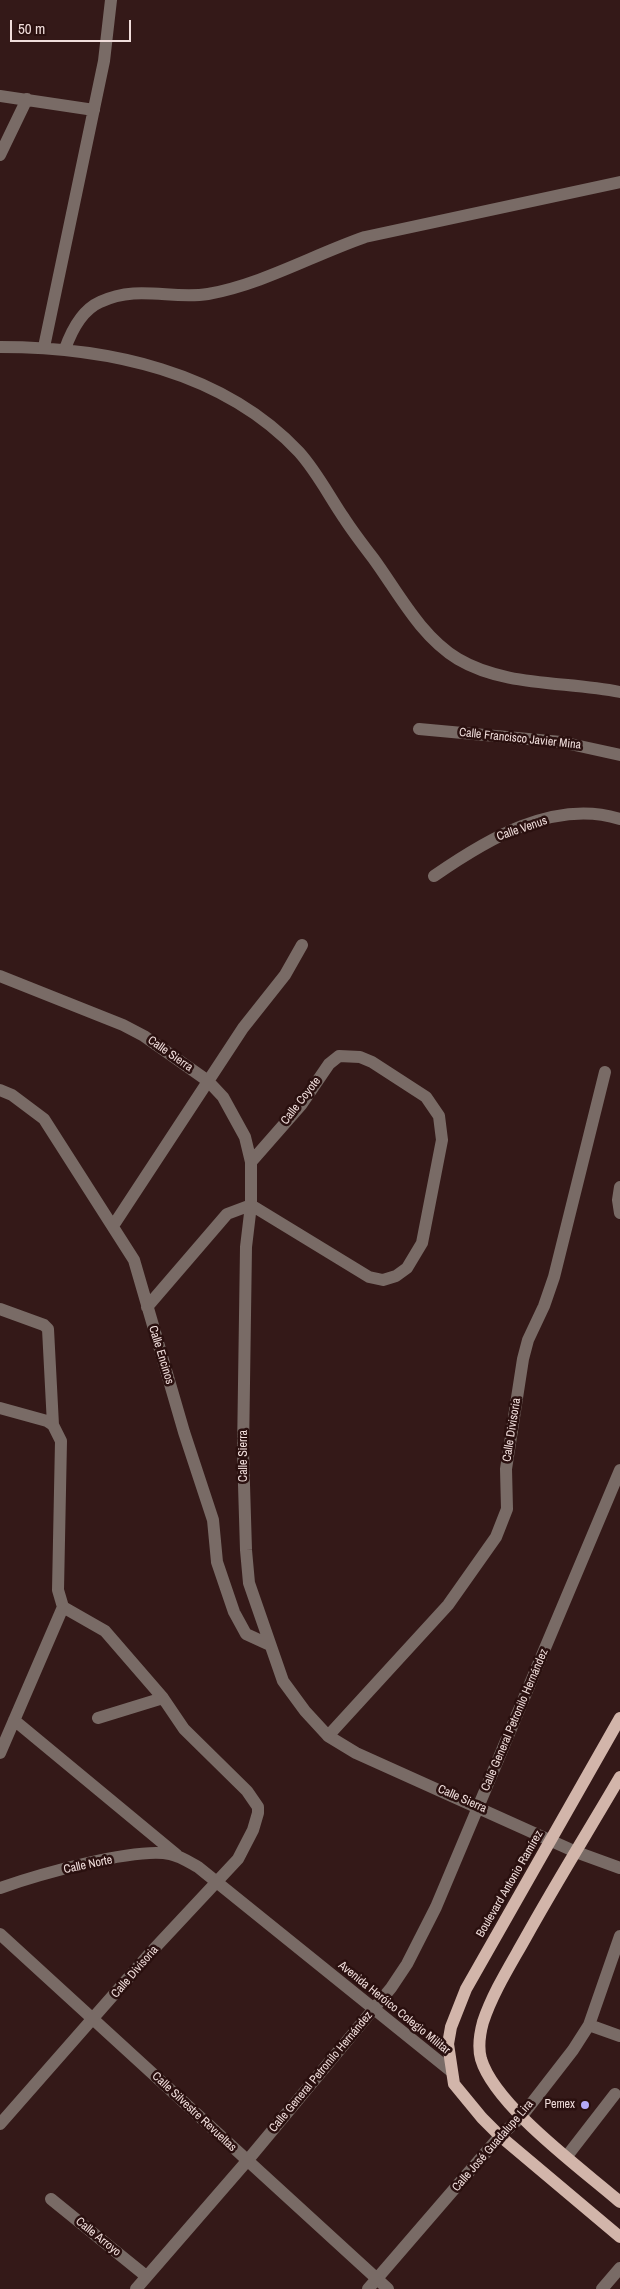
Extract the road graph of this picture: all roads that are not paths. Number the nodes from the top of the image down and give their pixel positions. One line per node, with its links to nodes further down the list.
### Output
1 (111, 0): 4 (street)
2 (0, 96): 3 (street)
3 (27, 99): 4 (street); 5 (street)
4 (94, 110): 8 (street)
5 (0, 155)
6 (620, 182): 9 (street)
7 (0, 347): 8 (street)
8 (44, 348): 9 (street)
9 (65, 349): 10 (street)
10 (620, 692)
11 (420, 728): 12 (street, Calle Francisco Javier Mina)
12 (620, 755)
13 (620, 820): 14 (street, Calle Venus)
14 (434, 876)
15 (302, 945): 18 (street)
16 (0, 976): 18 (street, Calle Sierra)
17 (605, 1072): 36 (street, Calle Divisoria)
18 (208, 1081): 20 (street, Calle Sierra); 24 (street)
19 (0, 1090): 24 (street, Calle Encinos)
20 (251, 1162): 22 (street, Calle Sierra); 22 (street, Calle Coyote)
21 (620, 1187): 23 (street)
22 (251, 1205): 25 (street); 31 (street, Calle Sierra)
23 (620, 1213)
24 (113, 1226): 25 (street, Calle Encinos)
25 (147, 1307): 31 (street, Calle Encinos)
26 (0, 1309): 28 (street)
27 (0, 1408): 28 (street)
28 (53, 1425): 30 (street)
29 (620, 1470): 39 (street, Calle General Petronilo Hernández)
30 (63, 1607): 32 (street); 35 (street)
31 (270, 1645): 36 (street, Calle Sierra)
32 (163, 1698): 33 (street); 44 (street, Calle Divisoria)
33 (98, 1718)
34 (620, 1718): 40 (main road, Boulevard Antonio Ramírez)
35 (14, 1720): 37 (street); 42 (street, Avenida Heróico Colegio Militar)
36 (328, 1736): 39 (street, Calle Sierra)
37 (0, 1753)
38 (620, 1777): 41 (main road)
39 (478, 1807): 40 (street, Calle Sierra); 48 (street, Calle General Petronilo Hernández)
40 (551, 1839): 41 (street, Calle Sierra); 52 (main road, Boulevard Antonio Ramírez)
41 (576, 1852): 43 (street, Calle Sierra); 54 (main road)
42 (178, 1856): 44 (street, Avenida Heróico Colegio Militar); 45 (street, Calle Norte)
43 (620, 1868)
44 (216, 1882): 48 (street, Avenida Heróico Colegio Militar); 49 (street, Calle Divisoria)
45 (0, 1888)
46 (0, 1934): 49 (street, Calle Silvestre Revueltas)
47 (620, 1936): 50 (street, Calle José Guadalupe Lira)
48 (373, 2010): 52 (street, Avenida Heróico Colegio Militar); 58 (street, Calle General Petronilo Hernández)
49 (94, 2019): 55 (street, Calle Divisoria); 58 (street, Calle Silvestre Revueltas)
50 (588, 2025): 51 (street); 54 (street, Calle José Guadalupe Lira)
51 (620, 2036)
52 (451, 2071): 56 (main road, Avenida Heróico Colegio Militar)
53 (615, 2094): 57 (street)
54 (521, 2117): 56 (street, Calle José Guadalupe Lira); 57 (main road)
55 (0, 2124)
56 (500, 2136): 61 (main road, Avenida Heróico Colegio Militar); 64 (street, Calle José Guadalupe Lira)
57 (567, 2156): 60 (main road)
58 (247, 2161): 63 (street, Calle General Petronilo Hernández); 64 (street, Calle Silvestre Revueltas)
59 (51, 2199): 63 (street, Calle Arroyo)
60 (620, 2202)
61 (620, 2237)
62 (620, 2268): 68 (street)
63 (146, 2276): 65 (street, Calle General Petronilo Hernández)
64 (377, 2278): 66 (street, Calle José Guadalupe Lira); 67 (street, Calle Silvestre Revueltas)
65 (136, 2289)
66 (368, 2289)
67 (388, 2289)
68 (602, 2289)

